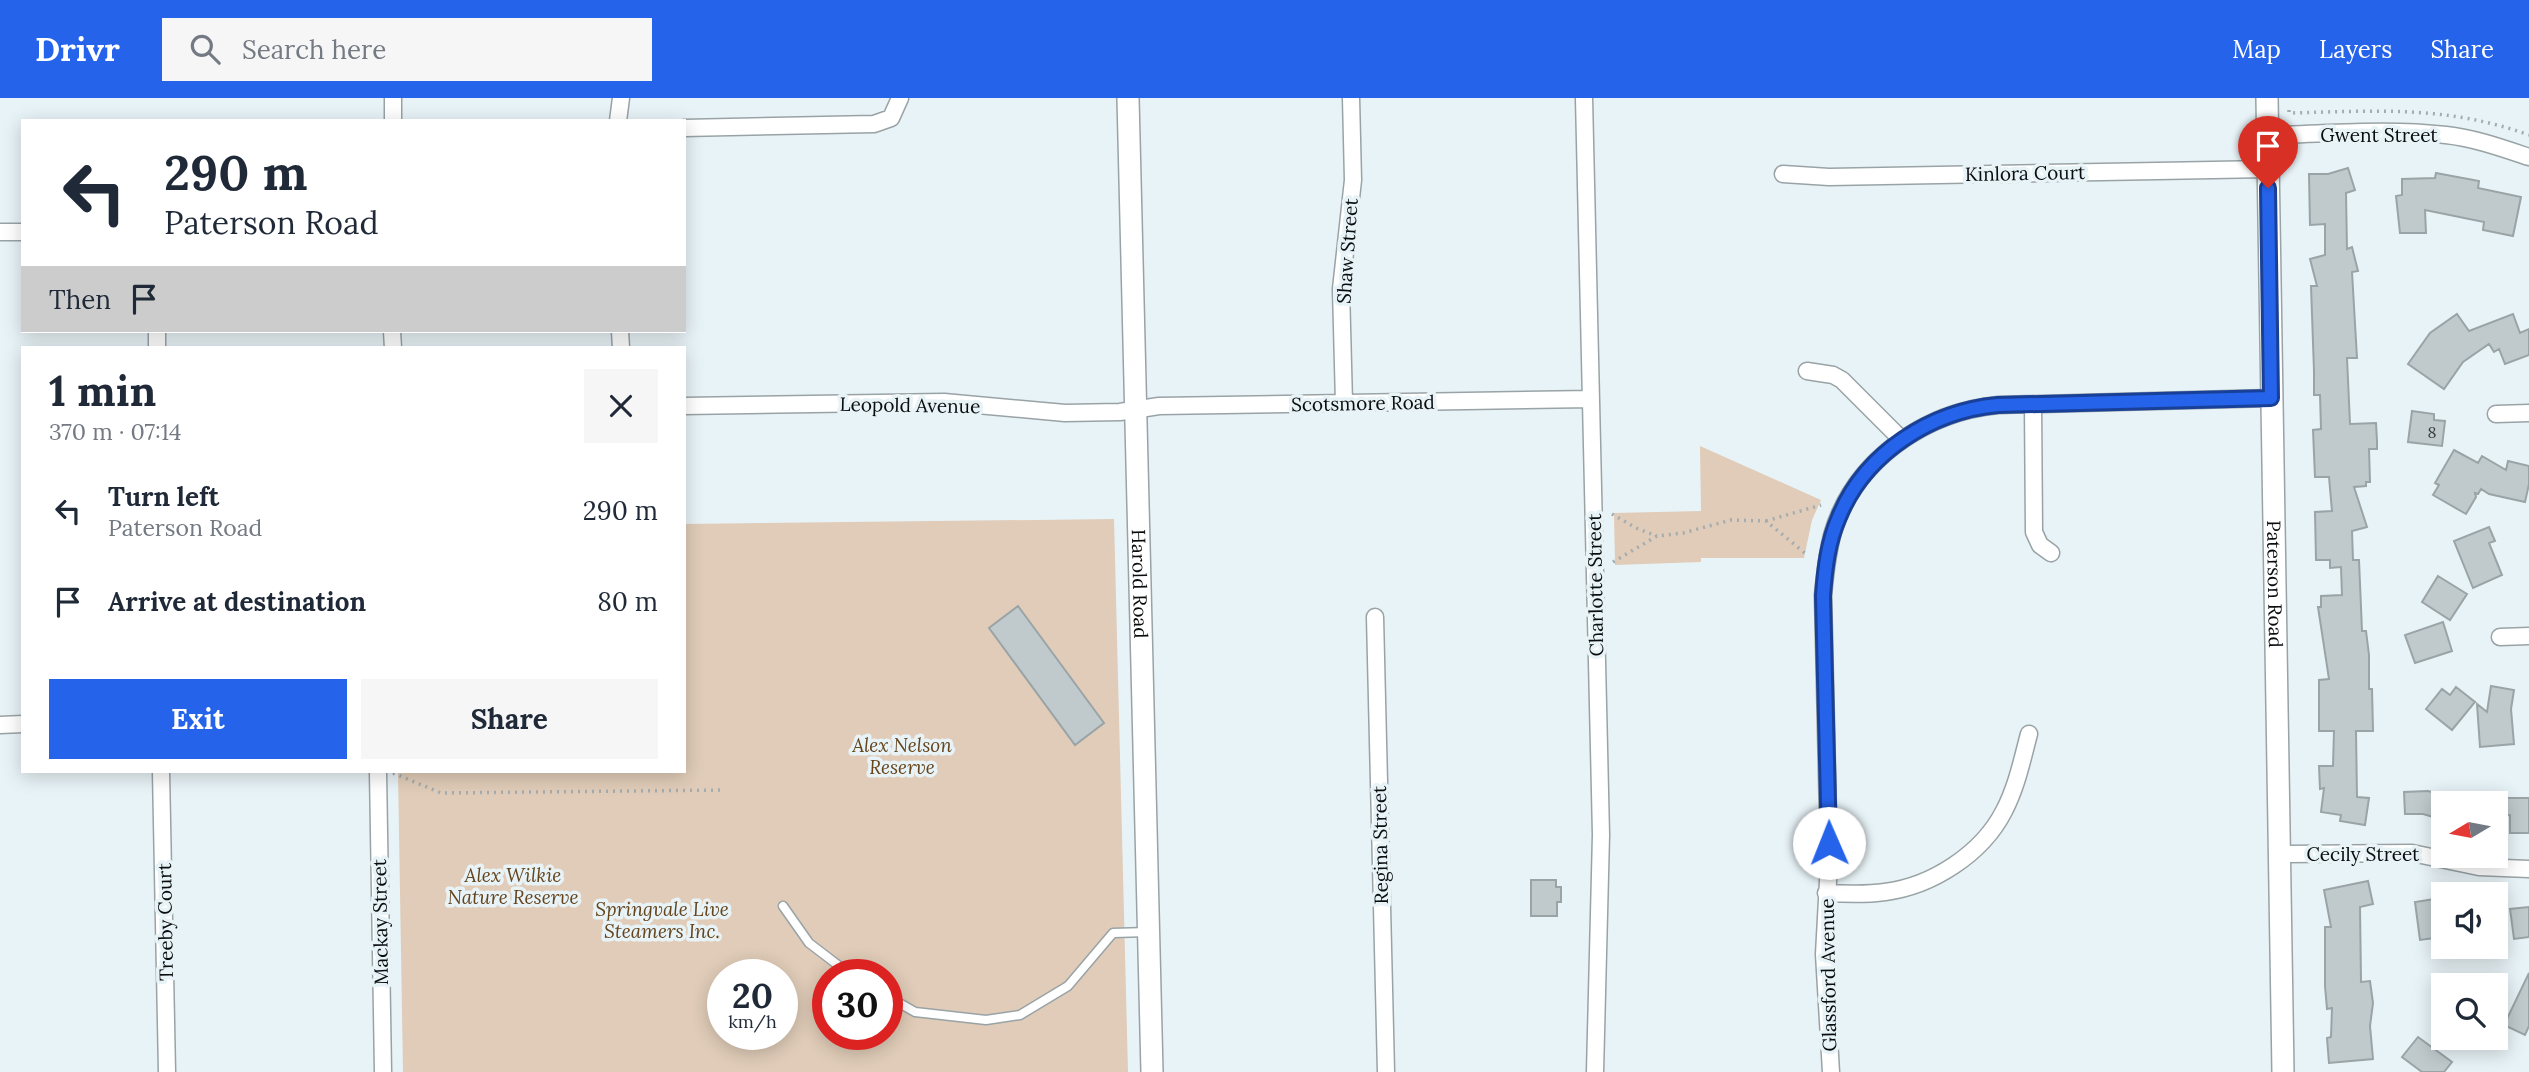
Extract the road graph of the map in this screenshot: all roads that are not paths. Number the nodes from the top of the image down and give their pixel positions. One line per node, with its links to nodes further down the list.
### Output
1 (393, 98): 8 (street)
2 (621, 98): 9 (street)
3 (900, 98): 10 (street)
4 (1128, 98): 23 (street, Harold Road)
5 (1352, 98): 20 (street, Shaw Street)
6 (1584, 98): 19 (street, Charlotte Street)
7 (2267, 98): 11 (street, Paterson Road)
8 (393, 119)
9 (618, 119)
10 (686, 128)
11 (2268, 135): 12 (street, Gwent Street); 13 (street, Paterson Road)
12 (2529, 157)
13 (2268, 169): 14 (street, Kinlora Court); 18 (street, Paterson Road)
14 (1783, 174)
15 (0, 232): 16 (street)
16 (21, 232)
17 (1807, 371): 26 (street)
18 (2271, 398): 21 (street, Glassford Avenue); 36 (street, Paterson Road)
19 (1591, 399): 20 (street, Scotsmore Road); 47 (street, Charlotte Street)
20 (1344, 404): 23 (street, Scotsmore Road)
21 (2033, 404): 26 (street, Glassford Avenue); 27 (street)
22 (686, 406): 23 (street, Leopold Avenue)
23 (1136, 409): 40 (street, Harold Road)
24 (2496, 414): 25 (street)
25 (2529, 414)
26 (1902, 440): 38 (street, Glassford Avenue)
27 (2051, 553)
28 (1375, 617): 46 (street, Regina Street)
29 (2529, 636): 30 (street)
30 (2500, 637)
31 (0, 724): 32 (street)
32 (21, 724)
33 (2029, 734): 38 (street)
34 (161, 773): 43 (street, Treeby Court)
35 (378, 773): 44 (street, Mackay Street)
36 (2279, 855): 37 (street, Cecily Street); 49 (street, Paterson Road)
37 (2529, 869)
38 (1826, 893): 48 (street, Glassford Avenue)
39 (783, 906): 41 (lane)
40 (1148, 932): 42 (lane); 45 (street, Harold Road)
41 (830, 959)
42 (903, 1005)
43 (167, 1072)
44 (383, 1072)
45 (1152, 1072)
46 (1386, 1072)
47 (1595, 1072)
48 (1831, 1072)
49 (2283, 1072)

